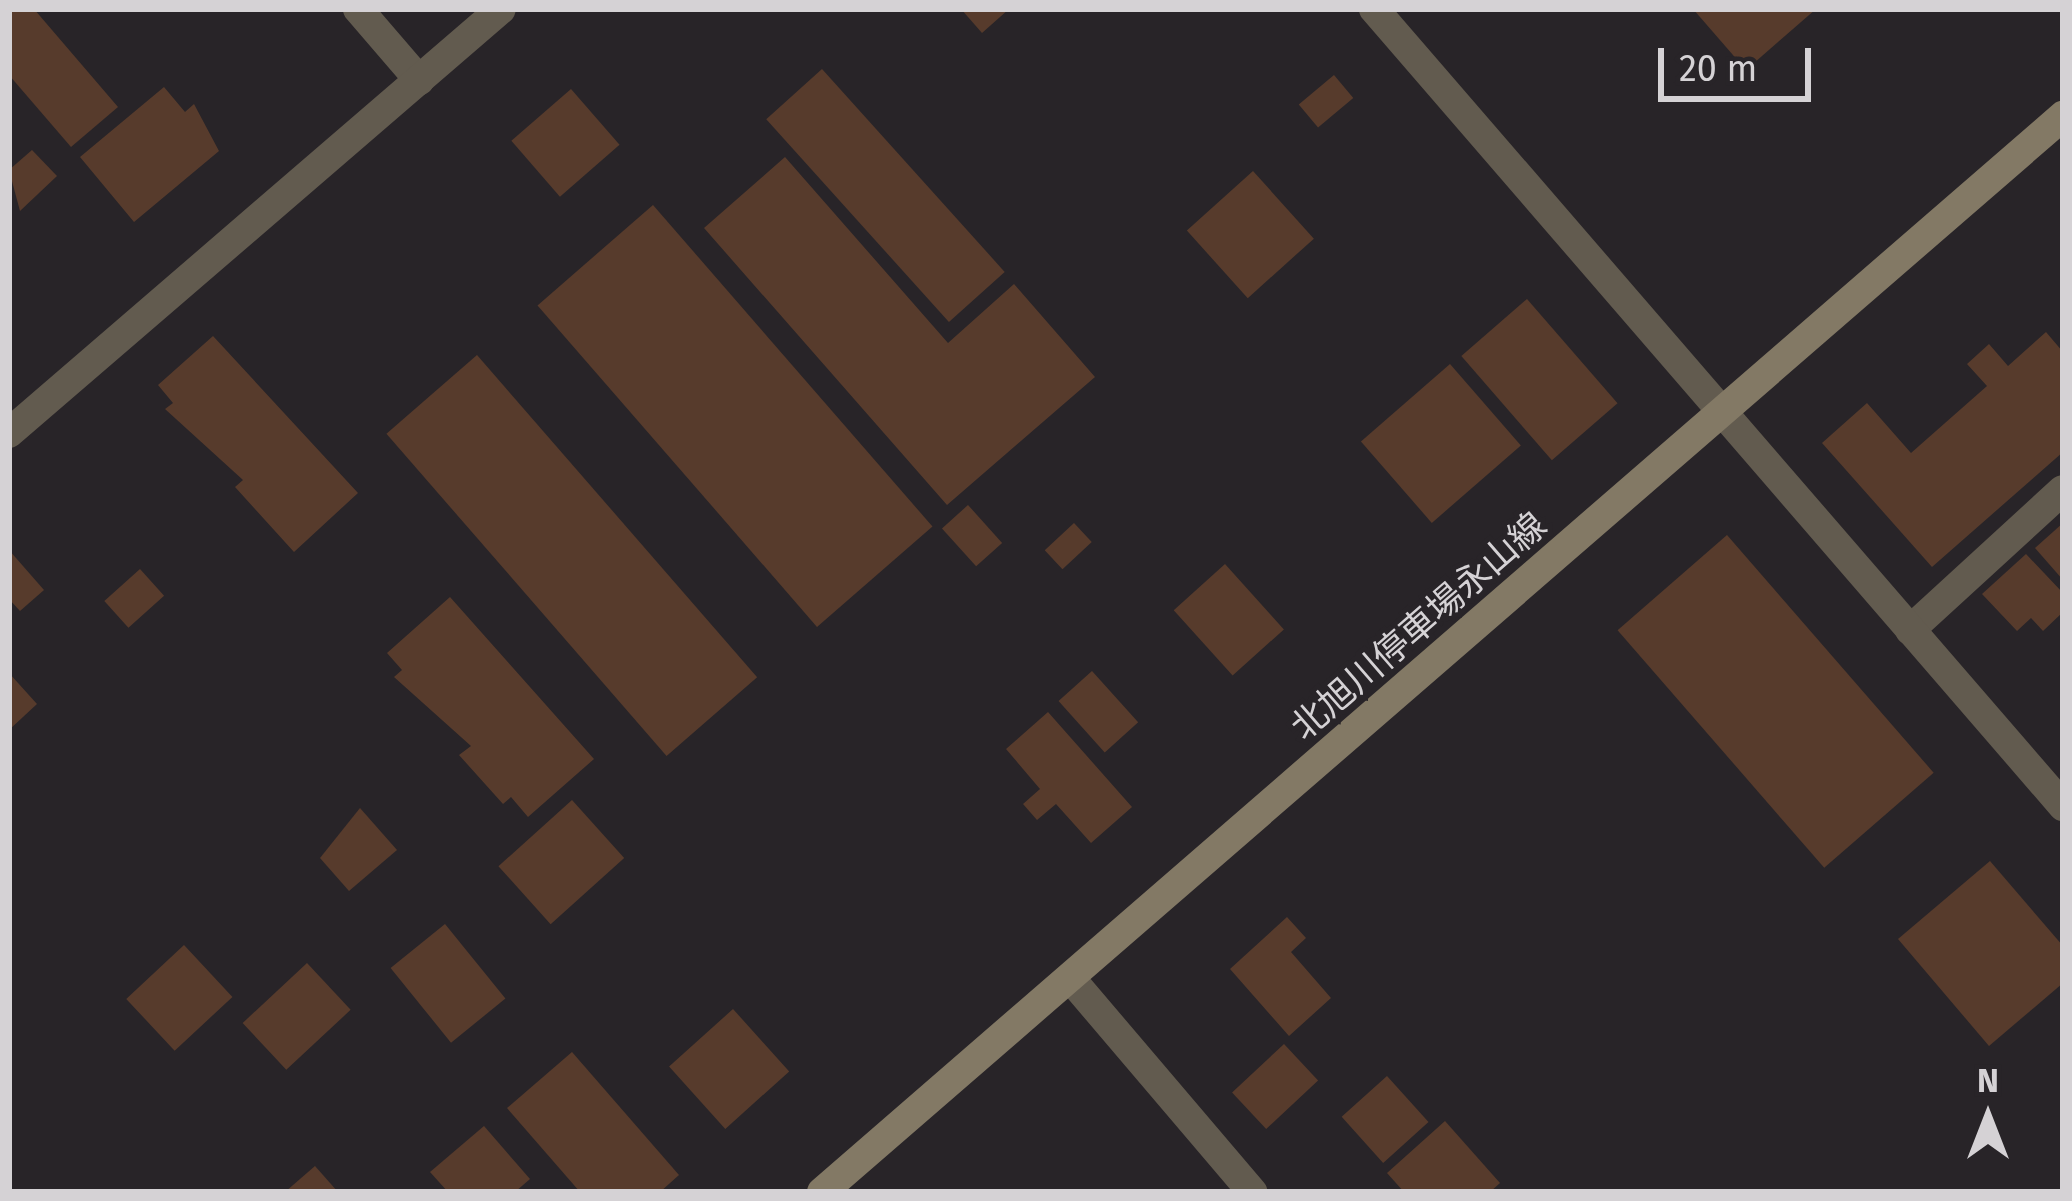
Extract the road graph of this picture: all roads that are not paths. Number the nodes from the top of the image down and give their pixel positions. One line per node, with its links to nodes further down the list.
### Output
1 (358, 9): 4 (street)
2 (501, 9): 4 (street)
3 (1374, 9): 6 (street)
4 (419, 80): 7 (street)
5 (2063, 116): 6 (main road, 北旭川停車場永山線)
6 (1725, 416): 9 (street); 11 (main road, 北旭川停車場永山線)
7 (9, 434)
8 (2063, 490): 9 (street)
9 (1910, 630): 10 (street)
10 (2063, 806)
11 (1071, 979): 12 (main road, 北旭川停車場永山線); 13 (street)
12 (823, 1192)
13 (1252, 1192)

